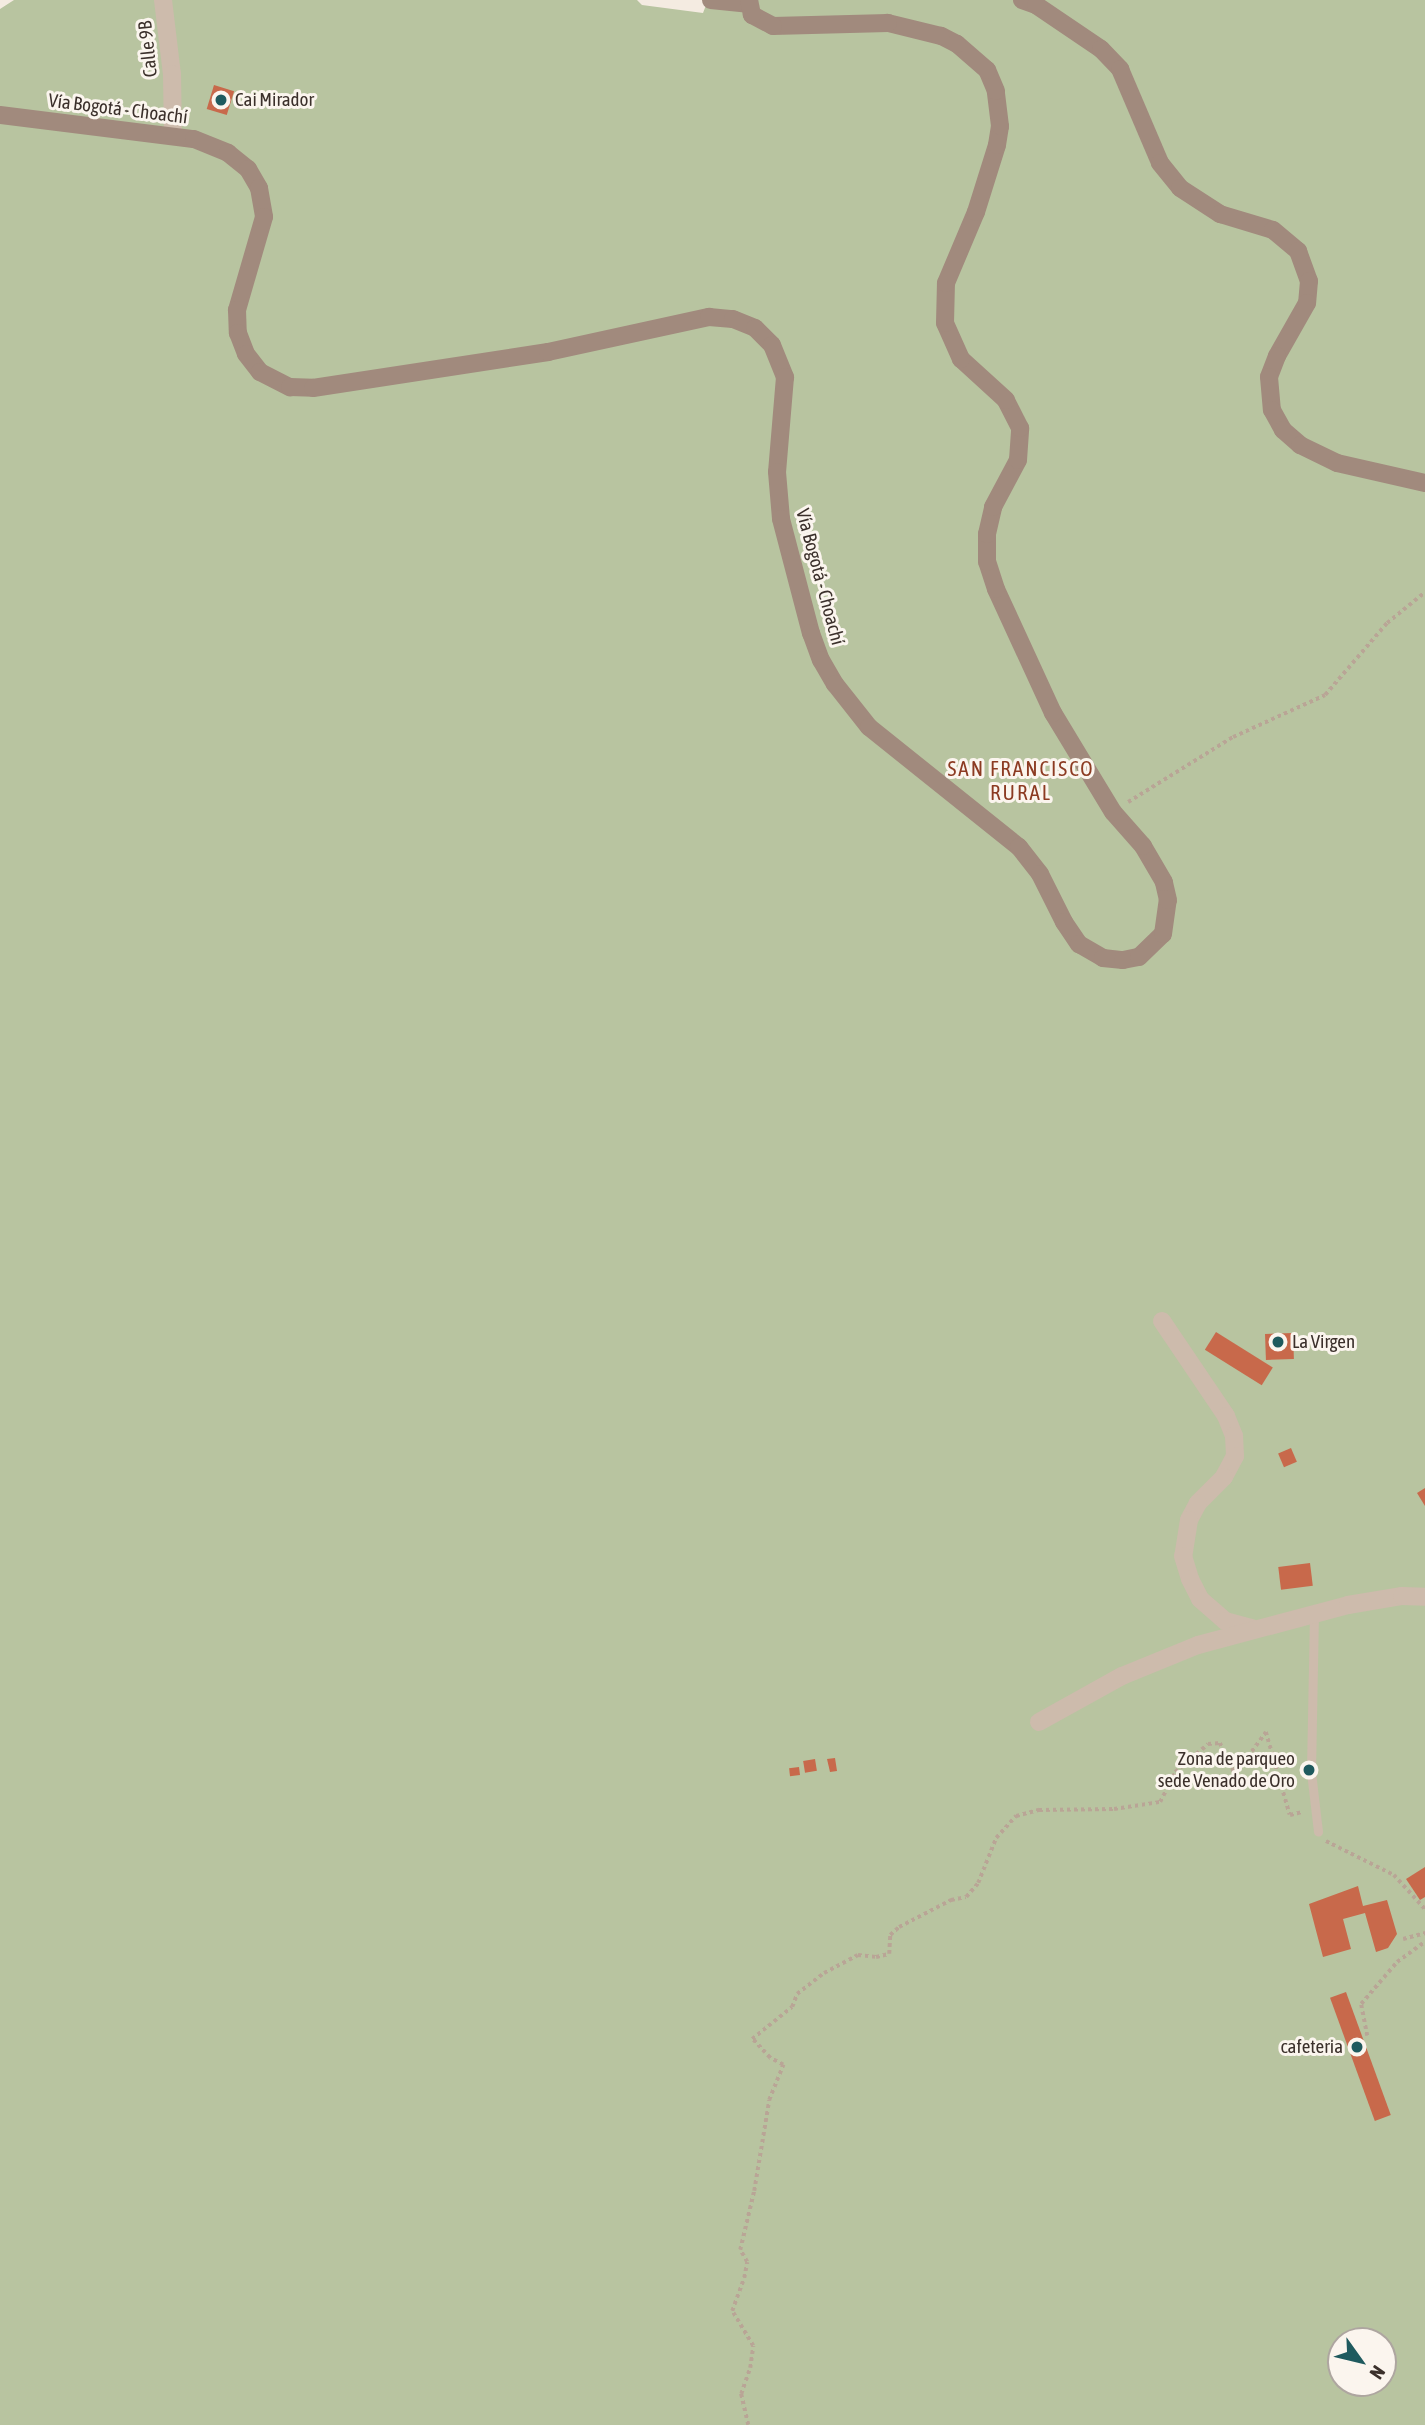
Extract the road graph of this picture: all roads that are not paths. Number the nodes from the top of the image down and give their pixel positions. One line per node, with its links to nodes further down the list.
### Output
1 (163, 0): 6 (street, Calle 9B)
2 (711, 0): 4 (main road)
3 (1022, 0): 7 (main road)
4 (748, 2): 6 (main road, Vía Bogotá - Choachí)
5 (0, 115): 6 (main road, Vía Bogotá - Choachí)
6 (173, 135)
7 (1425, 483)
8 (1162, 1321): 11 (street)
9 (1425, 1597): 10 (street)
10 (1314, 1614): 11 (street); 13 (lane)
11 (1252, 1628): 12 (street)
12 (1039, 1722)
13 (1318, 1832)

